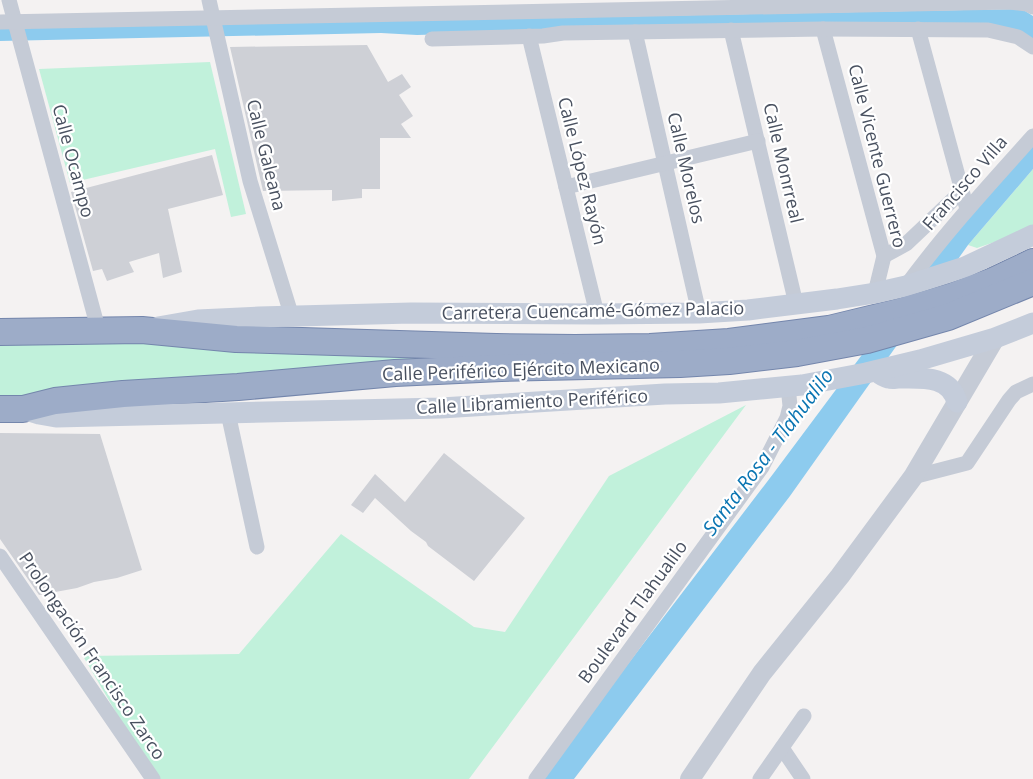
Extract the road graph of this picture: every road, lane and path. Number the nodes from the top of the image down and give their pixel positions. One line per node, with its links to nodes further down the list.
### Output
1 (9, 0): 9 (street, Calle Ocampo)
2 (209, 0): 8 (street, Calle Galeana)
3 (1013, 1): 4 (street); 7 (street)
4 (814, 3): 5 (street)
5 (618, 5): 6 (street)
6 (413, 7): 8 (street)
7 (1033, 7)
8 (215, 22): 9 (street); 32 (street, Calle Galeana)
9 (11, 24): 35 (street, Calle Ocampo)
10 (823, 29): 11 (street); 12 (street); 24 (street, Calle Vicente Guerrero)
11 (918, 29): 16 (street); 21 (street)
12 (732, 30): 13 (street); 18 (street, Calle Monrreal)
13 (635, 32): 14 (street); 19 (street, Calle Morelos)
14 (529, 36): 15 (street); 20 (street, Calle López Rayón)
15 (432, 39)
16 (1033, 47)
17 (1033, 136): 22 (street, Francisco Villa)
18 (758, 141): 19 (street); 29 (street, Calle Monrreal)
19 (665, 164): 20 (street); 30 (street, Calle Morelos)
20 (566, 187): 31 (street, Calle López Rayón)
21 (962, 191): 22 (street); 24 (street)
22 (967, 209): 27 (street, Francisco Villa)
23 (1033, 235): 27 (main road, Carretera Cuencamé-Gómez Palacio)
24 (885, 256): 28 (street, Calle Vicente Guerrero)
25 (1033, 262): 34 (highway, Calle Periférico Ejército Mexicano)
26 (1033, 282): 42 (highway, Calle Periférico Ejército Mexicano)
27 (906, 285): 28 (main road, Carretera Cuencamé-Gómez Palacio)
28 (875, 293): 29 (main road, Carretera Cuencamé-Gómez Palacio)
29 (796, 304): 30 (main road, Carretera Cuencamé-Gómez Palacio)
30 (699, 313): 31 (main road, Carretera Cuencamé-Gómez Palacio)
31 (597, 314): 32 (main road, Carretera Cuencamé-Gómez Palacio)
32 (292, 317): 34 (main road, Carretera Cuencamé-Gómez Palacio)
33 (1033, 323): 37 (main road, Calle Libramiento Periférico)
34 (142, 330): 35 (highway, Calle Periférico Ejército Mexicano)
35 (99, 332): 36 (highway, Calle Periférico Ejército Mexicano)
36 (0, 333)
37 (995, 338): 38 (main road, Calle Libramiento Periférico); 41 (street)
38 (870, 372): 40 (main road, Calle Libramiento Periférico); 41 (main road)
39 (1033, 384): 44 (street)
40 (795, 385): 43 (main road, Calle Libramiento Periférico); 50 (street, Boulevard Tlahualilo)
41 (957, 402): 44 (street)
42 (12, 409): 43 (main road, Calle Libramiento Periférico)
43 (228, 413): 45 (street)
44 (913, 477): 51 (street)
45 (257, 547)
46 (0, 556): 49 (street, Prolongación Francisco Zarco)
47 (804, 716): 48 (street)
48 (782, 748): 52 (street); 53 (street)
49 (153, 779)
50 (536, 779)
51 (690, 779)
52 (760, 779)
53 (803, 779)

